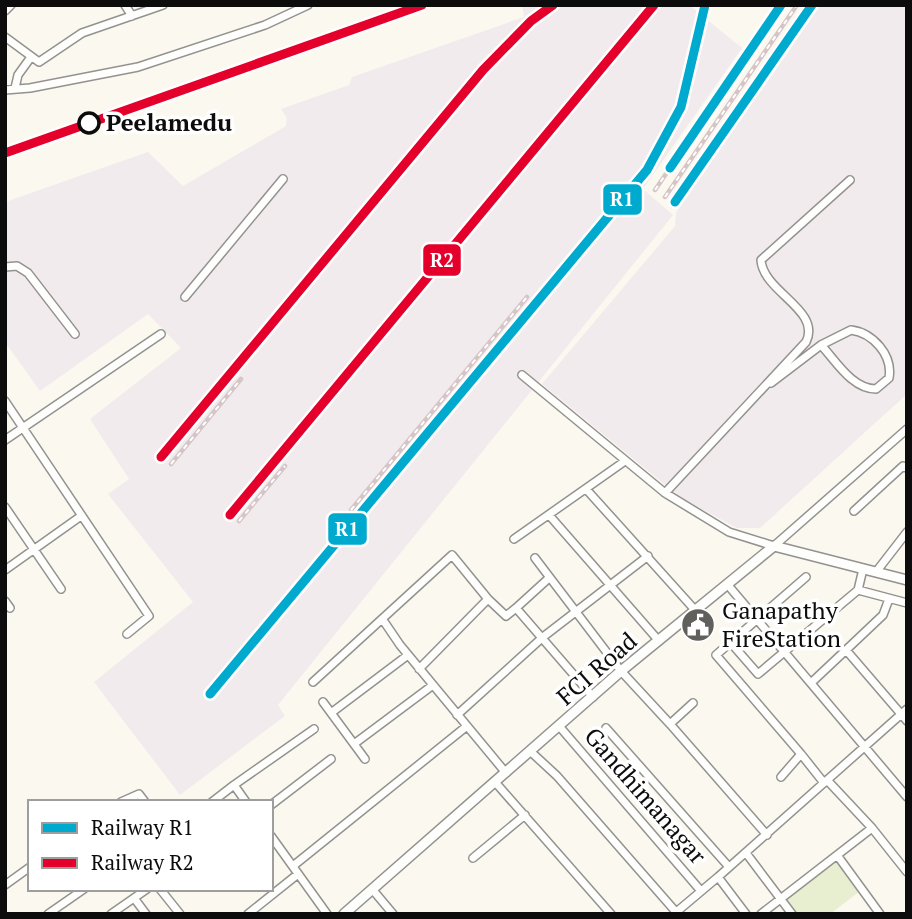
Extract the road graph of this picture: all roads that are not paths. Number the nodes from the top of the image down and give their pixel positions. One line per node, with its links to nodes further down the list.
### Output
1 (11, 5): 5 (street)
2 (125, 5): 6 (street)
3 (163, 5): 6 (street)
4 (308, 5): 9 (street)
5 (5, 11)
6 (132, 16): 8 (street)
7 (5, 37): 8 (street)
8 (31, 57): 9 (street)
9 (15, 88): 10 (street)
10 (5, 90)
11 (283, 179): 14 (street)
12 (850, 180): 19 (street)
13 (5, 267): 15 (street)
14 (185, 297)
15 (75, 334)
16 (161, 334): 21 (street)
17 (821, 345): 17 (street); 19 (street)
18 (522, 375): 24 (street)
19 (768, 386): 27 (street)
20 (5, 401): 21 (street)
21 (24, 429): 23 (street); 31 (street)
22 (907, 429): 34 (street)
23 (5, 440)
24 (625, 461): 26 (street); 27 (street)
25 (906, 466): 29 (street)
26 (586, 489): 30 (street); 36 (street)
27 (666, 493): 34 (street)
28 (5, 507): 35 (street)
29 (853, 512)
30 (549, 515): 33 (street); 45 (street)
31 (81, 516): 35 (street); 58 (street)
32 (907, 533): 40 (street)
33 (514, 539)
34 (774, 546): 38 (street); 44 (street, FCI Road)
35 (34, 548): 39 (street); 46 (street)
36 (648, 556): 45 (street); 54 (street)
37 (535, 558): 42 (street)
38 (863, 569): 40 (street); 47 (street)
39 (5, 570)
40 (876, 572): 43 (street)
41 (806, 576): 57 (street)
42 (549, 578): 53 (street); 55 (street)
43 (907, 580)
44 (727, 584): 54 (street, FCI Road); 57 (street)
45 (611, 585): 55 (street); 60 (street)
46 (61, 589)
47 (858, 590): 49 (street); 62 (street)
48 (488, 599): 53 (street); 56 (street); 65 (street)
49 (889, 599): 51 (street); 63 (street)
50 (5, 601): 52 (street)
51 (907, 603)
52 (10, 608)
53 (516, 608): 59 (street)
54 (695, 610): 60 (street, FCI Road)
55 (576, 611): 59 (street); 66 (street)
56 (383, 620): 64 (street); 67 (street)
57 (758, 620): 61 (street); 62 (street)
58 (127, 634)
59 (543, 637): 70 (street); 75 (street)
60 (659, 641): 66 (street, FCI Road)
61 (731, 643): 62 (street); 85 (street)
62 (784, 650): 68 (street)
63 (846, 650): 68 (street); 73 (street)
64 (408, 655): 65 (street); 74 (street)
65 (419, 669): 69 (street)
66 (621, 671): 70 (street, FCI Road); 77 (street)
67 (313, 682)
68 (812, 682): 83 (street)
69 (433, 685): 75 (street); 82 (street)
70 (593, 697): 79 (street, FCI Road)
71 (323, 702): 74 (street)
72 (694, 703): 77 (street)
73 (904, 711): 76 (street); 83 (street)
74 (331, 713): 82 (street)
75 (457, 715): 78 (street)
76 (907, 721)
77 (670, 724): 101 (street)
78 (467, 726): 88 (street); 106 (street)
79 (559, 726): 84 (street, FCI Road); 117 (street, Gandhimanagar)
80 (314, 729): 92 (street)
81 (606, 729): 107 (street)
82 (354, 744): 87 (street)
83 (865, 746): 91 (street); 93 (street)
84 (530, 751): 88 (street, FCI Road); 121 (street)
85 (801, 754): 89 (street); 91 (street)
86 (331, 759): 98 (street)
87 (365, 759)
88 (506, 773): 90 (street, FCI Road)
89 (781, 777)
90 (495, 782): 99 (street); 113 (street, FCI Road)
91 (825, 782): 100 (street); 101 (street)
92 (234, 785): 96 (street); 97 (street)
93 (907, 797)
94 (125, 800): 95 (street)
95 (143, 800)
96 (215, 800)
97 (245, 800)
98 (273, 803)
99 (525, 815): 105 (street); 129 (street)
100 (872, 828): 104 (street); 109 (street)
101 (766, 835): 103 (street)
102 (273, 839): 106 (street)
103 (747, 853): 107 (street); 119 (street)
104 (837, 855): 119 (street); 133 (street)
105 (473, 858)
106 (293, 866): 110 (street)
107 (729, 867): 111 (street)
108 (28, 868): 112 (street)
109 (907, 872)
110 (298, 874): 125 (street); 126 (street)
111 (718, 877): 117 (street); 130 (street)
112 (5, 885)
113 (372, 889): 127 (street, FCI Road); 128 (street)
114 (81, 891): 120 (street)
115 (144, 891): 118 (street)
116 (165, 891): 124 (street)
117 (701, 891): 121 (street)
118 (134, 898): 122 (street); 123 (street)
119 (781, 898): 131 (street); 132 (street)
120 (52, 912)
121 (675, 913)
122 (111, 914)
123 (146, 914)
124 (180, 914)
125 (248, 914)
126 (327, 914)
127 (344, 914)
128 (393, 914)
129 (611, 914)
130 (746, 914)
131 (761, 914)
132 (792, 914)
133 (880, 914)

